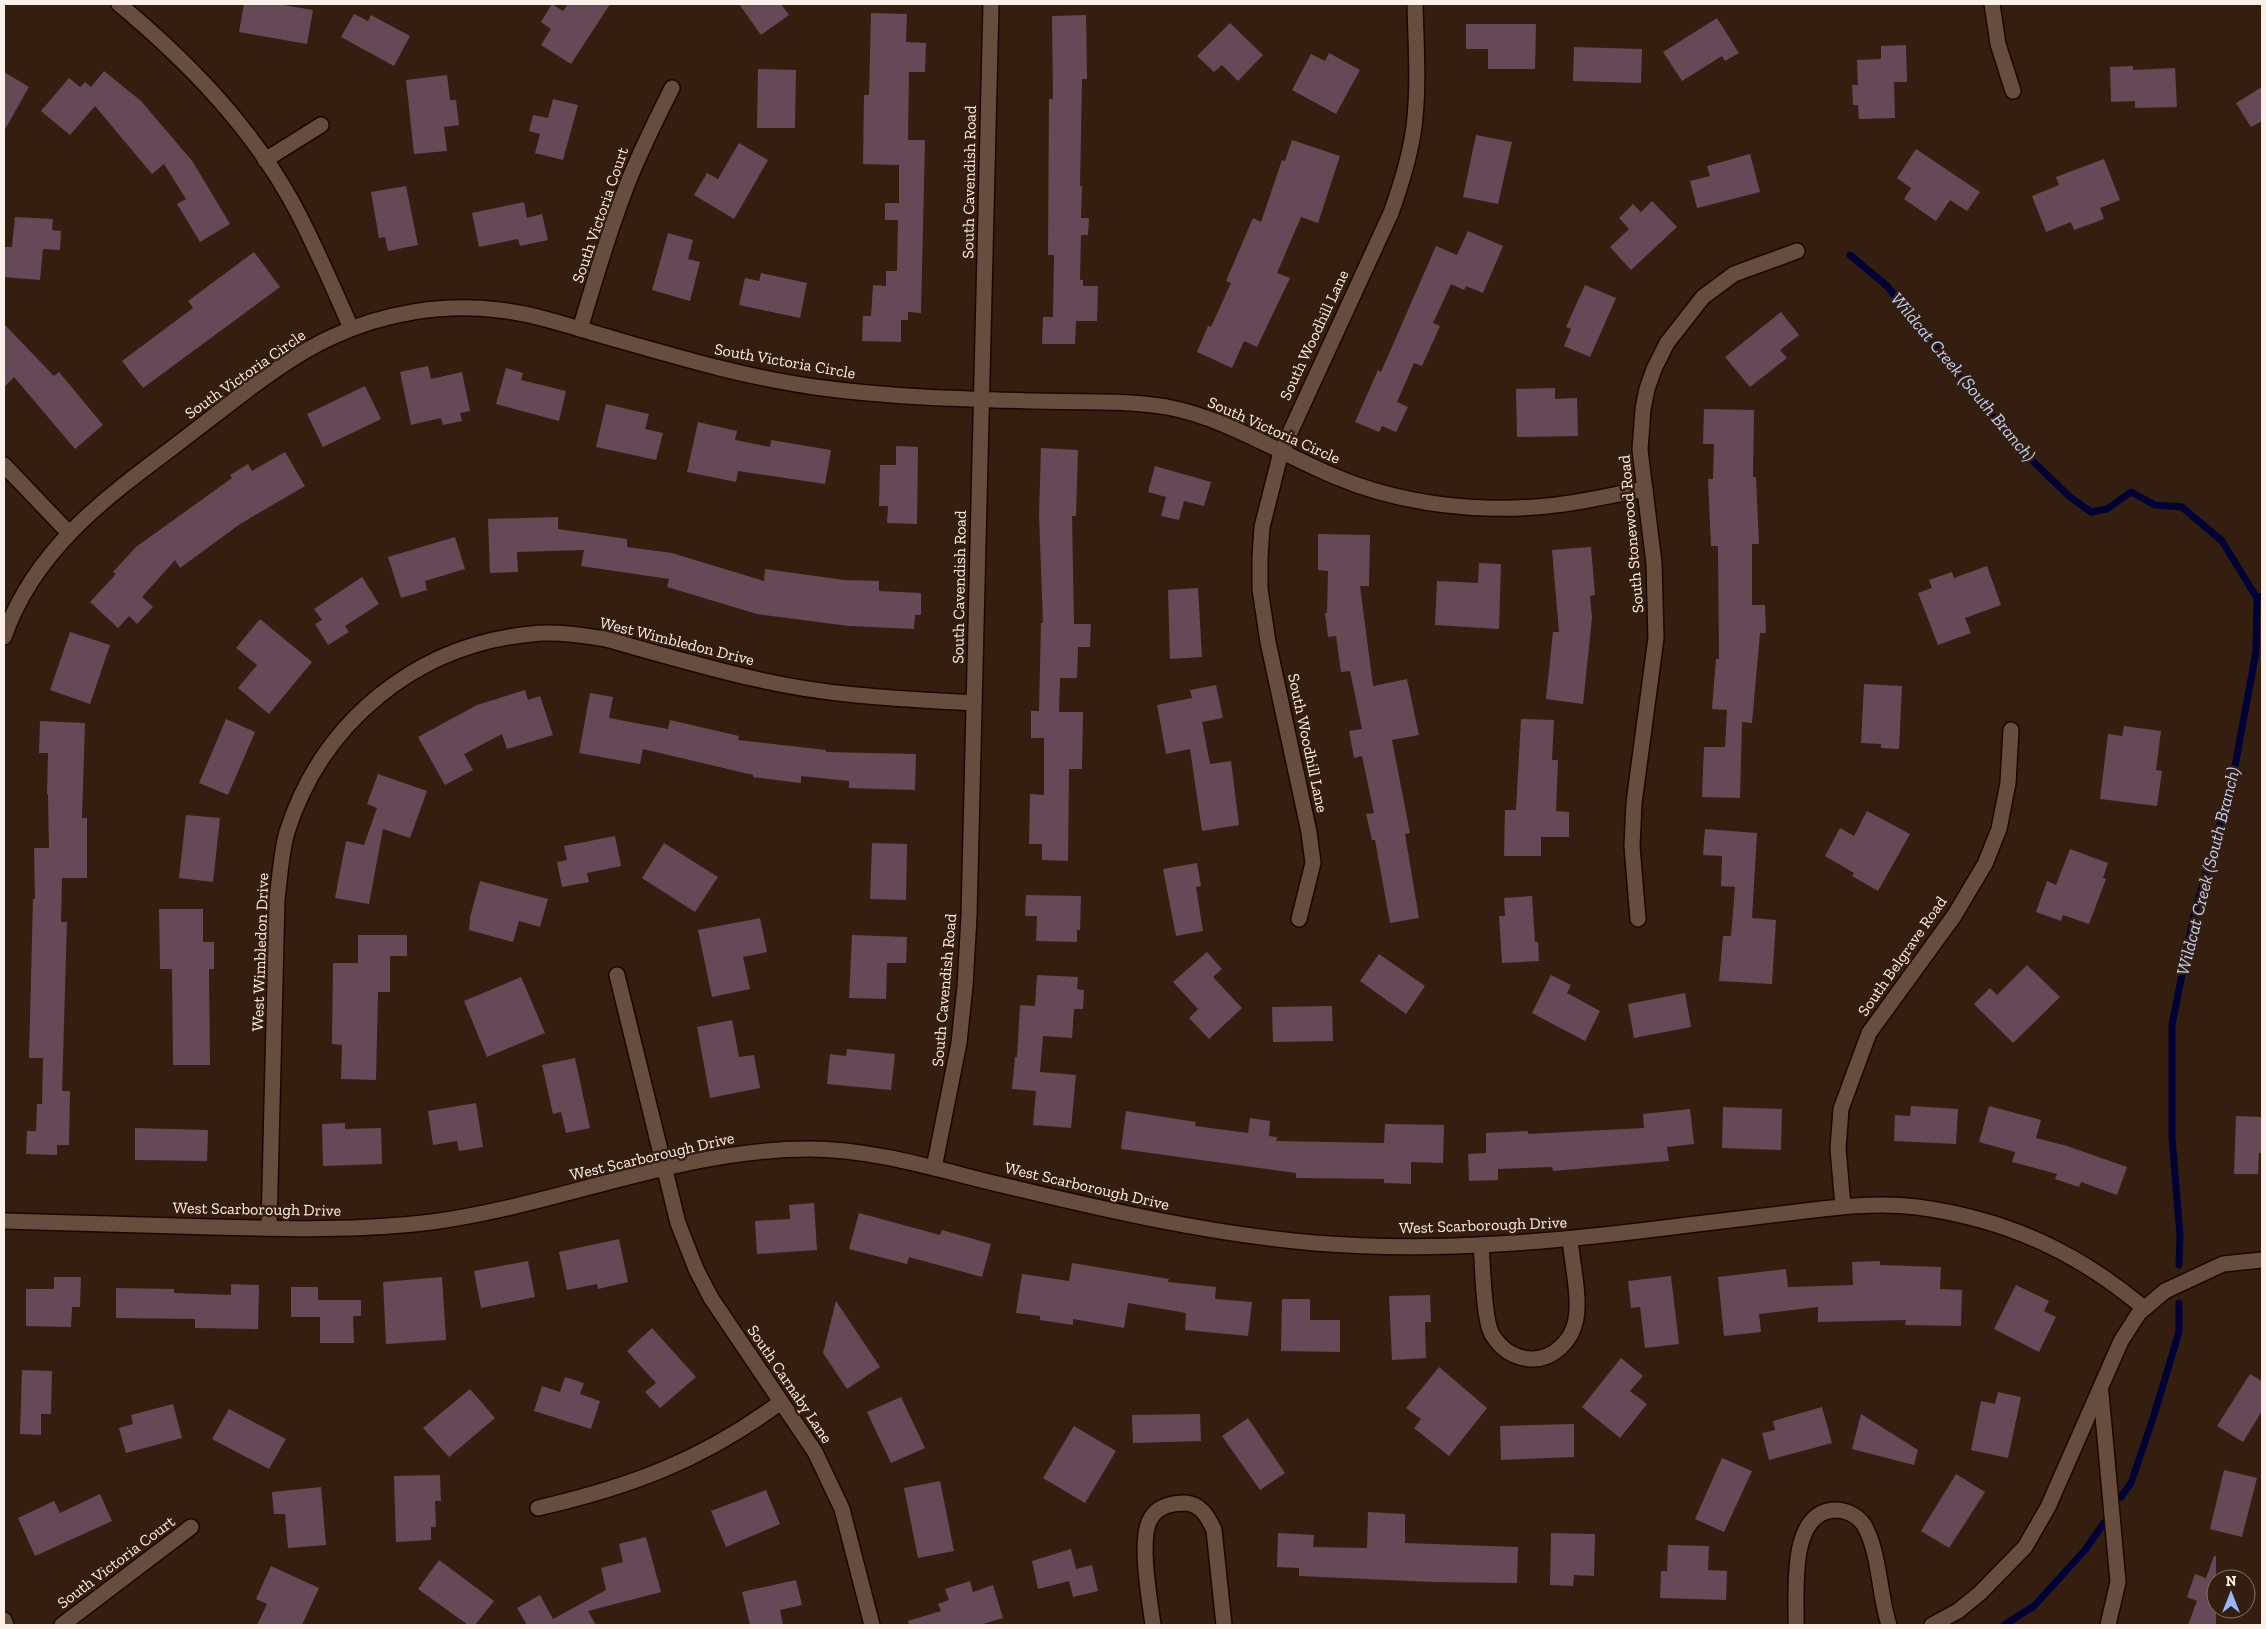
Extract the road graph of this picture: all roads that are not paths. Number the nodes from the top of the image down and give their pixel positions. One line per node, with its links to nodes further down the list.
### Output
1 (119, 4): 8 (street)
2 (991, 4): 12 (street, South Cavendish Road)
3 (1415, 4): 13 (street, South Woodhill Lane)
4 (1992, 4): 6 (street)
5 (672, 88): 11 (street, South Victoria Court)
6 (2013, 91)
7 (321, 125): 8 (street)
8 (265, 160): 10 (street)
9 (1797, 251): 15 (street, South Stonewood Road)
10 (351, 328): 11 (street, South Victoria Circle); 16 (street, South Victoria Circle)
11 (580, 329): 12 (street, South Victoria Circle)
12 (981, 400): 13 (street, South Victoria Circle); 18 (street, South Cavendish Road)
13 (1281, 452): 15 (street, South Victoria Circle); 21 (street, South Woodhill Lane)
14 (4, 465): 16 (street)
15 (1645, 489): 20 (street, South Stonewood Road)
16 (68, 532): 17 (street, South Victoria Circle)
17 (4, 637)
18 (974, 703): 23 (street, South Cavendish Road); 27 (street, West Wimbledon Drive)
19 (2011, 730): 25 (street, South Belgrave Road)
20 (1638, 918)
21 (1299, 919)
22 (617, 975): 24 (street, South Carnaby Lane)
23 (934, 1168): 24 (street, West Scarborough Drive); 29 (street, West Scarborough Drive)
24 (664, 1169): 27 (street, West Scarborough Drive); 33 (street, South Carnaby Lane)
25 (1843, 1206): 28 (street, West Scarborough Drive); 31 (street, West Scarborough Drive)
26 (4, 1221): 27 (street, West Scarborough Drive)
27 (269, 1228)
28 (1570, 1239): 29 (street, West Scarborough Drive); 29 (street)
29 (1481, 1245)
30 (2262, 1260): 31 (street)
31 (2144, 1308): 32 (street)
32 (2101, 1389): 44 (street); 45 (street)
33 (781, 1402): 34 (street); 39 (street, South Carnaby Lane)
34 (538, 1508)
35 (191, 1527): 38 (street, South Victoria Court)
36 (4, 1620): 37 (street)
37 (6, 1625)
38 (62, 1625)
39 (872, 1625)
40 (1153, 1625): 41 (street)
41 (1224, 1625)
42 (1796, 1625): 43 (street)
43 (1889, 1625)
44 (1932, 1625)
45 (2108, 1625)

